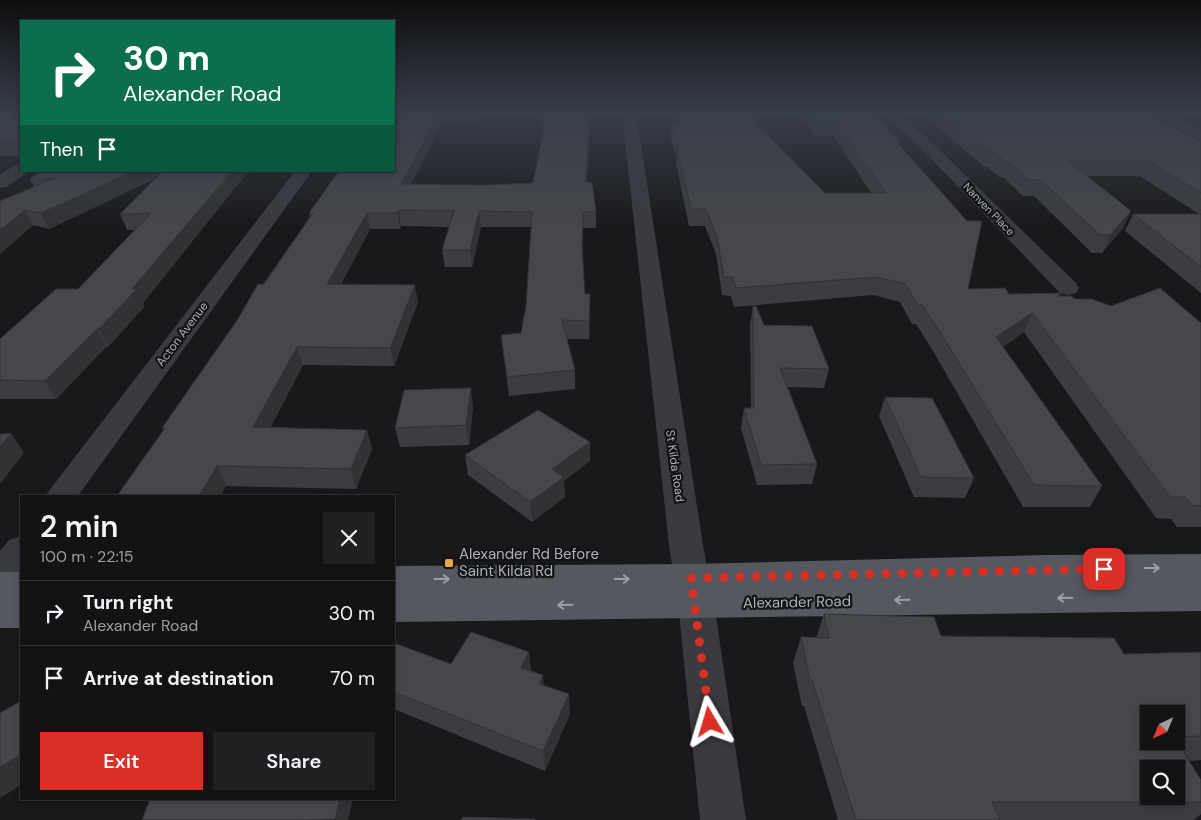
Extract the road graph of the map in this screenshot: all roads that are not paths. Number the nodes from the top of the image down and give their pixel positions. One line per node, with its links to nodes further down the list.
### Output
1 (633, 150): 14 (street, St Kilda Road)
2 (931, 150): 6 (street, Nanven Place)
3 (20, 170): 5 (street)
4 (303, 172): 7 (street, Acton Avenue)
5 (0, 183)
6 (1068, 288)
7 (62, 495)
8 (20, 550): 10 (street)
9 (1201, 568): 14 (main road, Alexander Road, one-way to 9)
10 (0, 575)
11 (395, 580): 14 (main road, Alexander Road, one-way to 14)
12 (0, 586): 13 (main road)
13 (20, 586)
14 (693, 591): 15 (main road, Alexander Road, one-way to 14); 16 (main road, Alexander Road, one-way to 16); 19 (street, St Kilda Road)
15 (1201, 596)
16 (395, 607)
17 (0, 613): 18 (main road)
18 (20, 613)
19 (723, 820)

